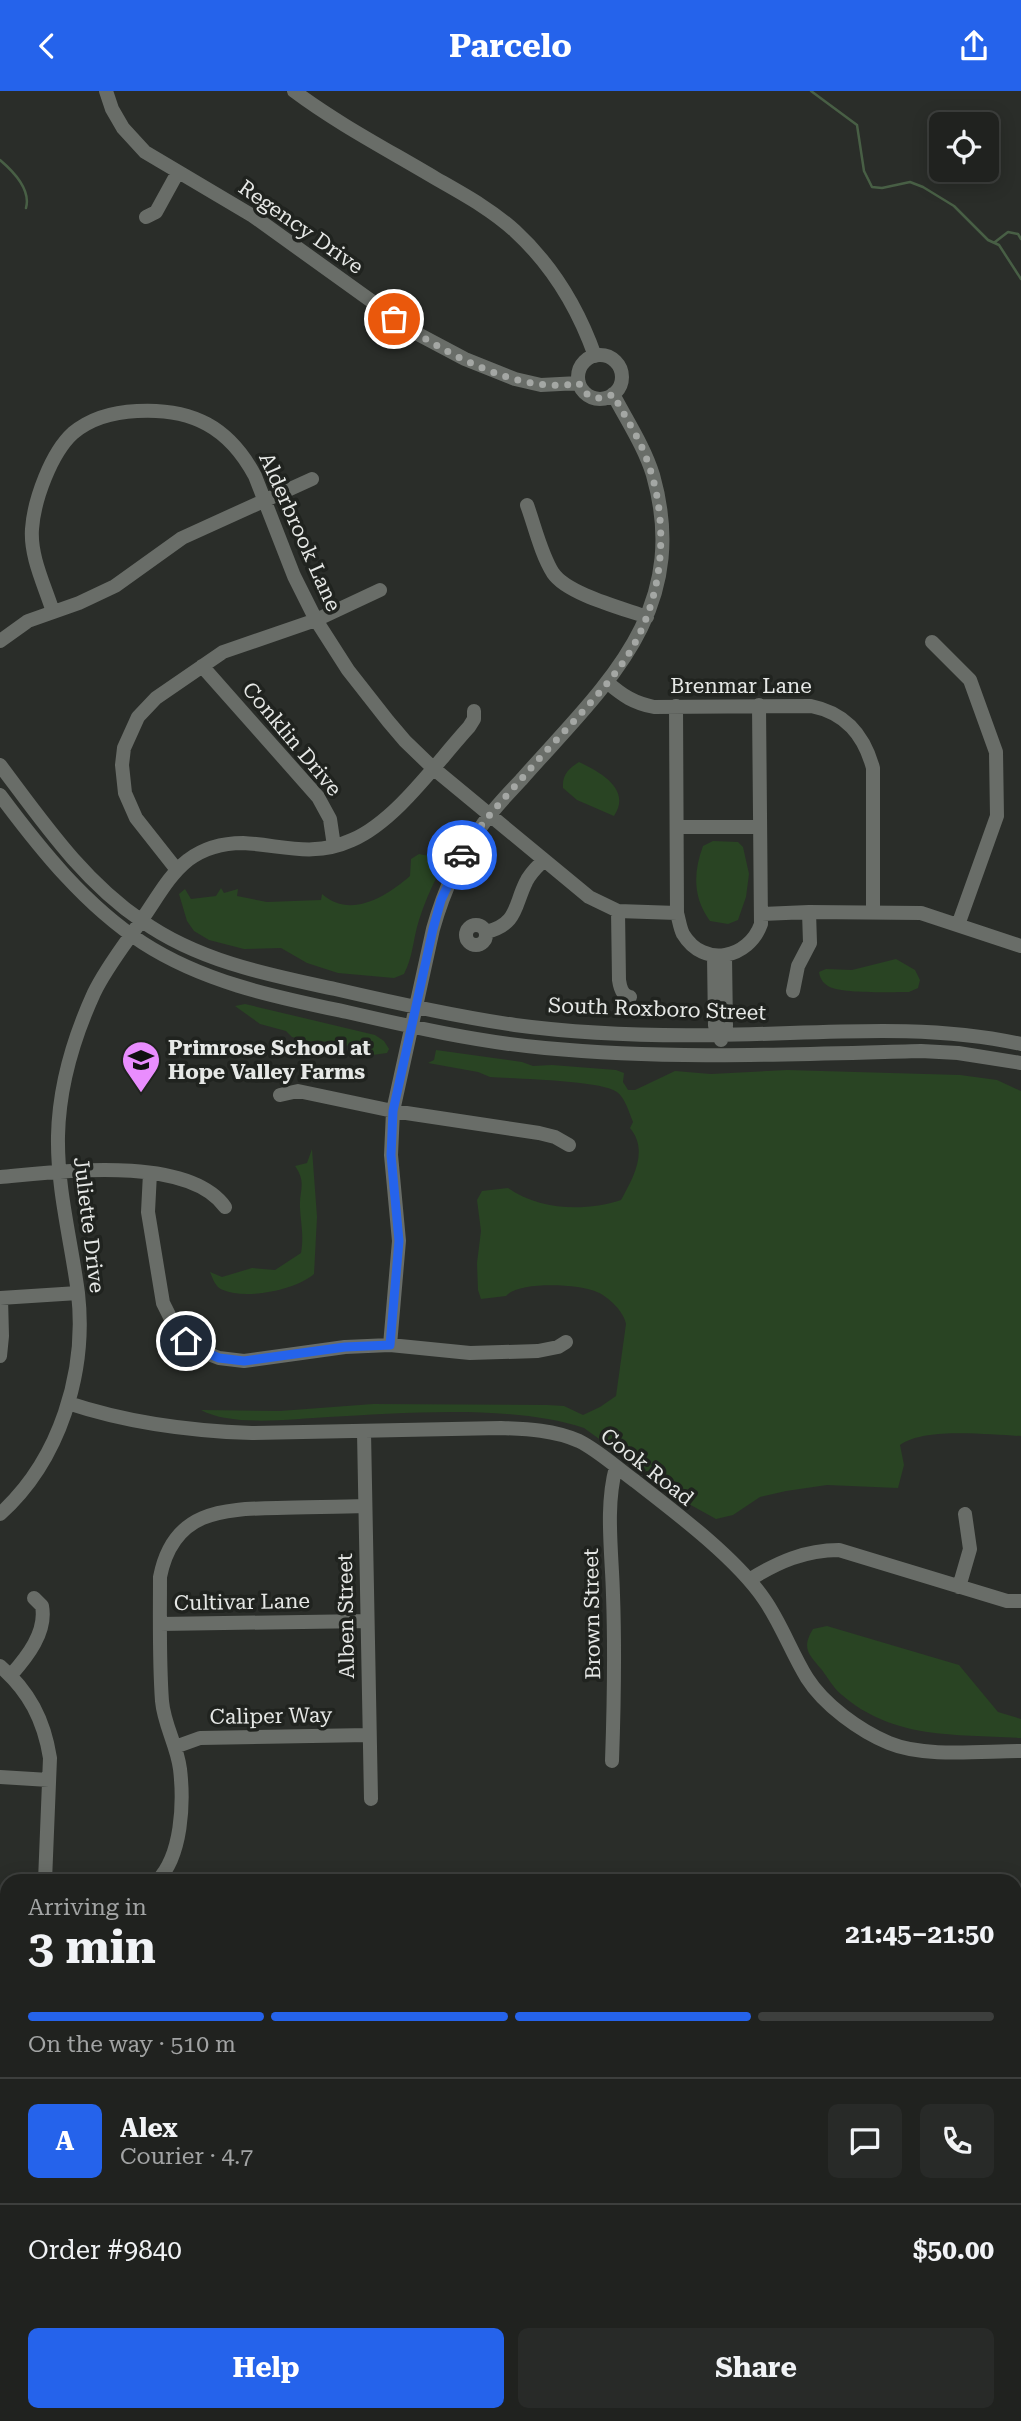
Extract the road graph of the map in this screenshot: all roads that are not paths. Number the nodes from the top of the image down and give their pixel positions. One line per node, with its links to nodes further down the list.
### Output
1 (106, 91): 3 (street, Regency Drive)
2 (294, 91): 5 (street)
3 (178, 172): 4 (street); 6 (street, Regency Drive)
4 (146, 217)
5 (595, 356): 6 (street); 7 (street)
6 (579, 383): 7 (street)
7 (613, 394): 13 (street)
8 (312, 479): 9 (street)
9 (264, 501): 12 (street); 12 (street, Alderbrook Lane); 14 (street, Alderbrook Lane)
10 (527, 505): 13 (street)
11 (380, 590): 14 (street)
12 (53, 612): 15 (street)
13 (647, 617): 18 (street)
14 (316, 620): 17 (street); 23 (street, Alderbrook Lane)
15 (0, 641)
16 (932, 642): 37 (street)
17 (202, 666): 28 (street, Conklin Drive); 30 (street)
18 (607, 682): 20 (street, Brenmar Lane); 25 (street)
19 (759, 705): 20 (street, Brenmar Lane); 27 (street); 33 (street, Brenmar Lane)
20 (676, 706): 26 (street)
21 (474, 711): 23 (street)
22 (0, 765): 36 (street, South Roxboro Street)
23 (433, 768): 25 (street, Alderbrook Lane); 28 (street)
24 (0, 795): 39 (street, South Roxboro Street)
25 (489, 815): 29 (street, Alderbrook Lane); 44 (street)
26 (678, 827): 27 (street); 34 (street)
27 (760, 827): 35 (street)
28 (334, 846): 30 (street)
29 (544, 860): 31 (street, Alderbrook Lane); 38 (street)
30 (177, 870): 36 (street, Juliette Drive)
31 (618, 911): 34 (street); 43 (street)
32 (809, 912): 33 (street); 35 (street); 42 (street)
33 (873, 912): 37 (street)
34 (677, 913): 41 (street)
35 (762, 914): 41 (street)
36 (141, 921): 39 (street, Juliette Drive); 44 (street, South Roxboro Street)
37 (958, 925): 40 (street)
38 (486, 932)
39 (131, 935): 45 (street, South Roxboro Street); 53 (street, Juliette Drive)
40 (1021, 946)
41 (720, 956): 46 (street)
42 (793, 991)
43 (630, 997)
44 (416, 1007): 45 (street); 46 (street, South Roxboro Street)
45 (412, 1026): 48 (street, South Roxboro Street); 51 (street)
46 (721, 1033): 47 (street, South Roxboro Street); 48 (street)
47 (1021, 1044)
48 (721, 1054): 49 (street, South Roxboro Street)
49 (1021, 1063)
50 (280, 1095): 51 (street)
51 (393, 1111): 52 (street); 60 (street)
52 (569, 1145)
53 (60, 1172): 54 (street); 55 (street); 57 (street, Juliette Drive)
54 (150, 1173): 56 (street); 60 (street)
55 (0, 1177)
56 (225, 1207)
57 (78, 1293): 58 (street); 62 (street, Juliette Drive)
58 (1, 1298): 61 (street)
59 (566, 1342): 60 (street)
60 (390, 1345)
61 (0, 1356)
62 (68, 1403): 63 (street, Cook Road); 66 (street, Juliette Drive)
63 (364, 1432): 64 (street, Cook Road); 65 (street, Alben Street)
64 (616, 1467): 68 (street, Cook Road); 78 (street, Brown Street)
65 (365, 1506): 72 (street, Alben Street); 73 (street)
66 (0, 1514)
67 (965, 1514): 69 (street)
68 (750, 1580): 69 (street); 77 (street, Cook Road)
69 (959, 1587): 71 (street)
70 (34, 1598): 74 (street)
71 (1021, 1601)
72 (367, 1621): 73 (street, Cultivar Lane); 75 (street, Alben Street)
73 (160, 1624): 76 (street)
74 (6, 1670): 80 (street)
75 (369, 1735): 76 (street, Caliper Way); 81 (street, Alben Street)
76 (175, 1747): 83 (street)
77 (1021, 1751)
78 (612, 1761)
79 (0, 1777): 80 (street)
80 (49, 1780): 82 (street)
81 (370, 1799)
82 (45, 1874)
83 (163, 1874)

